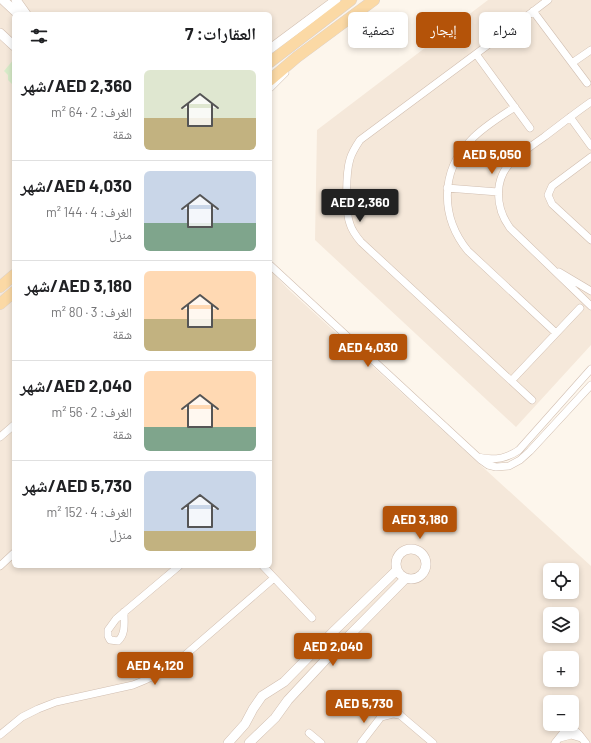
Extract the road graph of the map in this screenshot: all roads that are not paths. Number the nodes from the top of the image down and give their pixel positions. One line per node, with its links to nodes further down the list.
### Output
1 (3, 0): 7 (street)
2 (16, 0): 8 (street)
3 (336, 0): 12 (street)
4 (351, 0): 17 (main road)
5 (374, 0): 16 (main road)
6 (548, 0): 9 (street)
7 (16, 12)
8 (25, 12)
9 (533, 12): 18 (street)
10 (2, 36): 11 (street)
11 (12, 44)
12 (272, 48)
13 (484, 48): 15 (street)
14 (591, 50): 18 (street)
15 (476, 54): 23 (street); 42 (street)
16 (297, 58): 19 (main road); 21 (street)
17 (272, 60)
18 (572, 63): 20 (street)
19 (272, 78)
20 (587, 83)
21 (272, 86)
22 (591, 102): 24 (street)
23 (515, 107): 25 (street); 28 (street)
24 (570, 118): 26 (street); 29 (street)
25 (530, 128)
26 (591, 146)
27 (591, 157): 30 (street)
28 (447, 188): 29 (street); 40 (street)
29 (498, 192): 32 (street)
30 (591, 240)
31 (272, 267): 47 (street)
32 (555, 270): 35 (street); 37 (street)
33 (12, 277): 34 (main road)
34 (0, 287)
35 (591, 291)
36 (12, 294): 38 (main road)
37 (589, 301)
38 (0, 304)
39 (580, 308): 40 (street)
40 (556, 333): 42 (street)
41 (591, 368): 47 (street)
42 (512, 380): 44 (street)
43 (591, 385): 47 (street)
44 (532, 400)
45 (12, 426): 46 (street)
46 (0, 437)
47 (478, 457)
48 (12, 556): 49 (street)
49 (0, 566)
50 (177, 568): 55 (street)
51 (265, 568): 53 (street)
52 (397, 570): 54 (street); 54 (street); 57 (street)
53 (274, 578): 56 (street); 62 (street)
54 (406, 578): 58 (street)
55 (124, 612)
56 (312, 618)
57 (276, 688): 58 (street); 59 (street)
58 (288, 700): 60 (street)
59 (250, 716): 60 (street); 65 (street)
60 (263, 728): 66 (street)
61 (309, 733): 67 (street)
62 (0, 735)
63 (558, 740): 64 (street)
64 (584, 740)
65 (228, 743)
66 (249, 743)
67 (321, 743)
68 (362, 743): 69 (street)
69 (433, 743)

